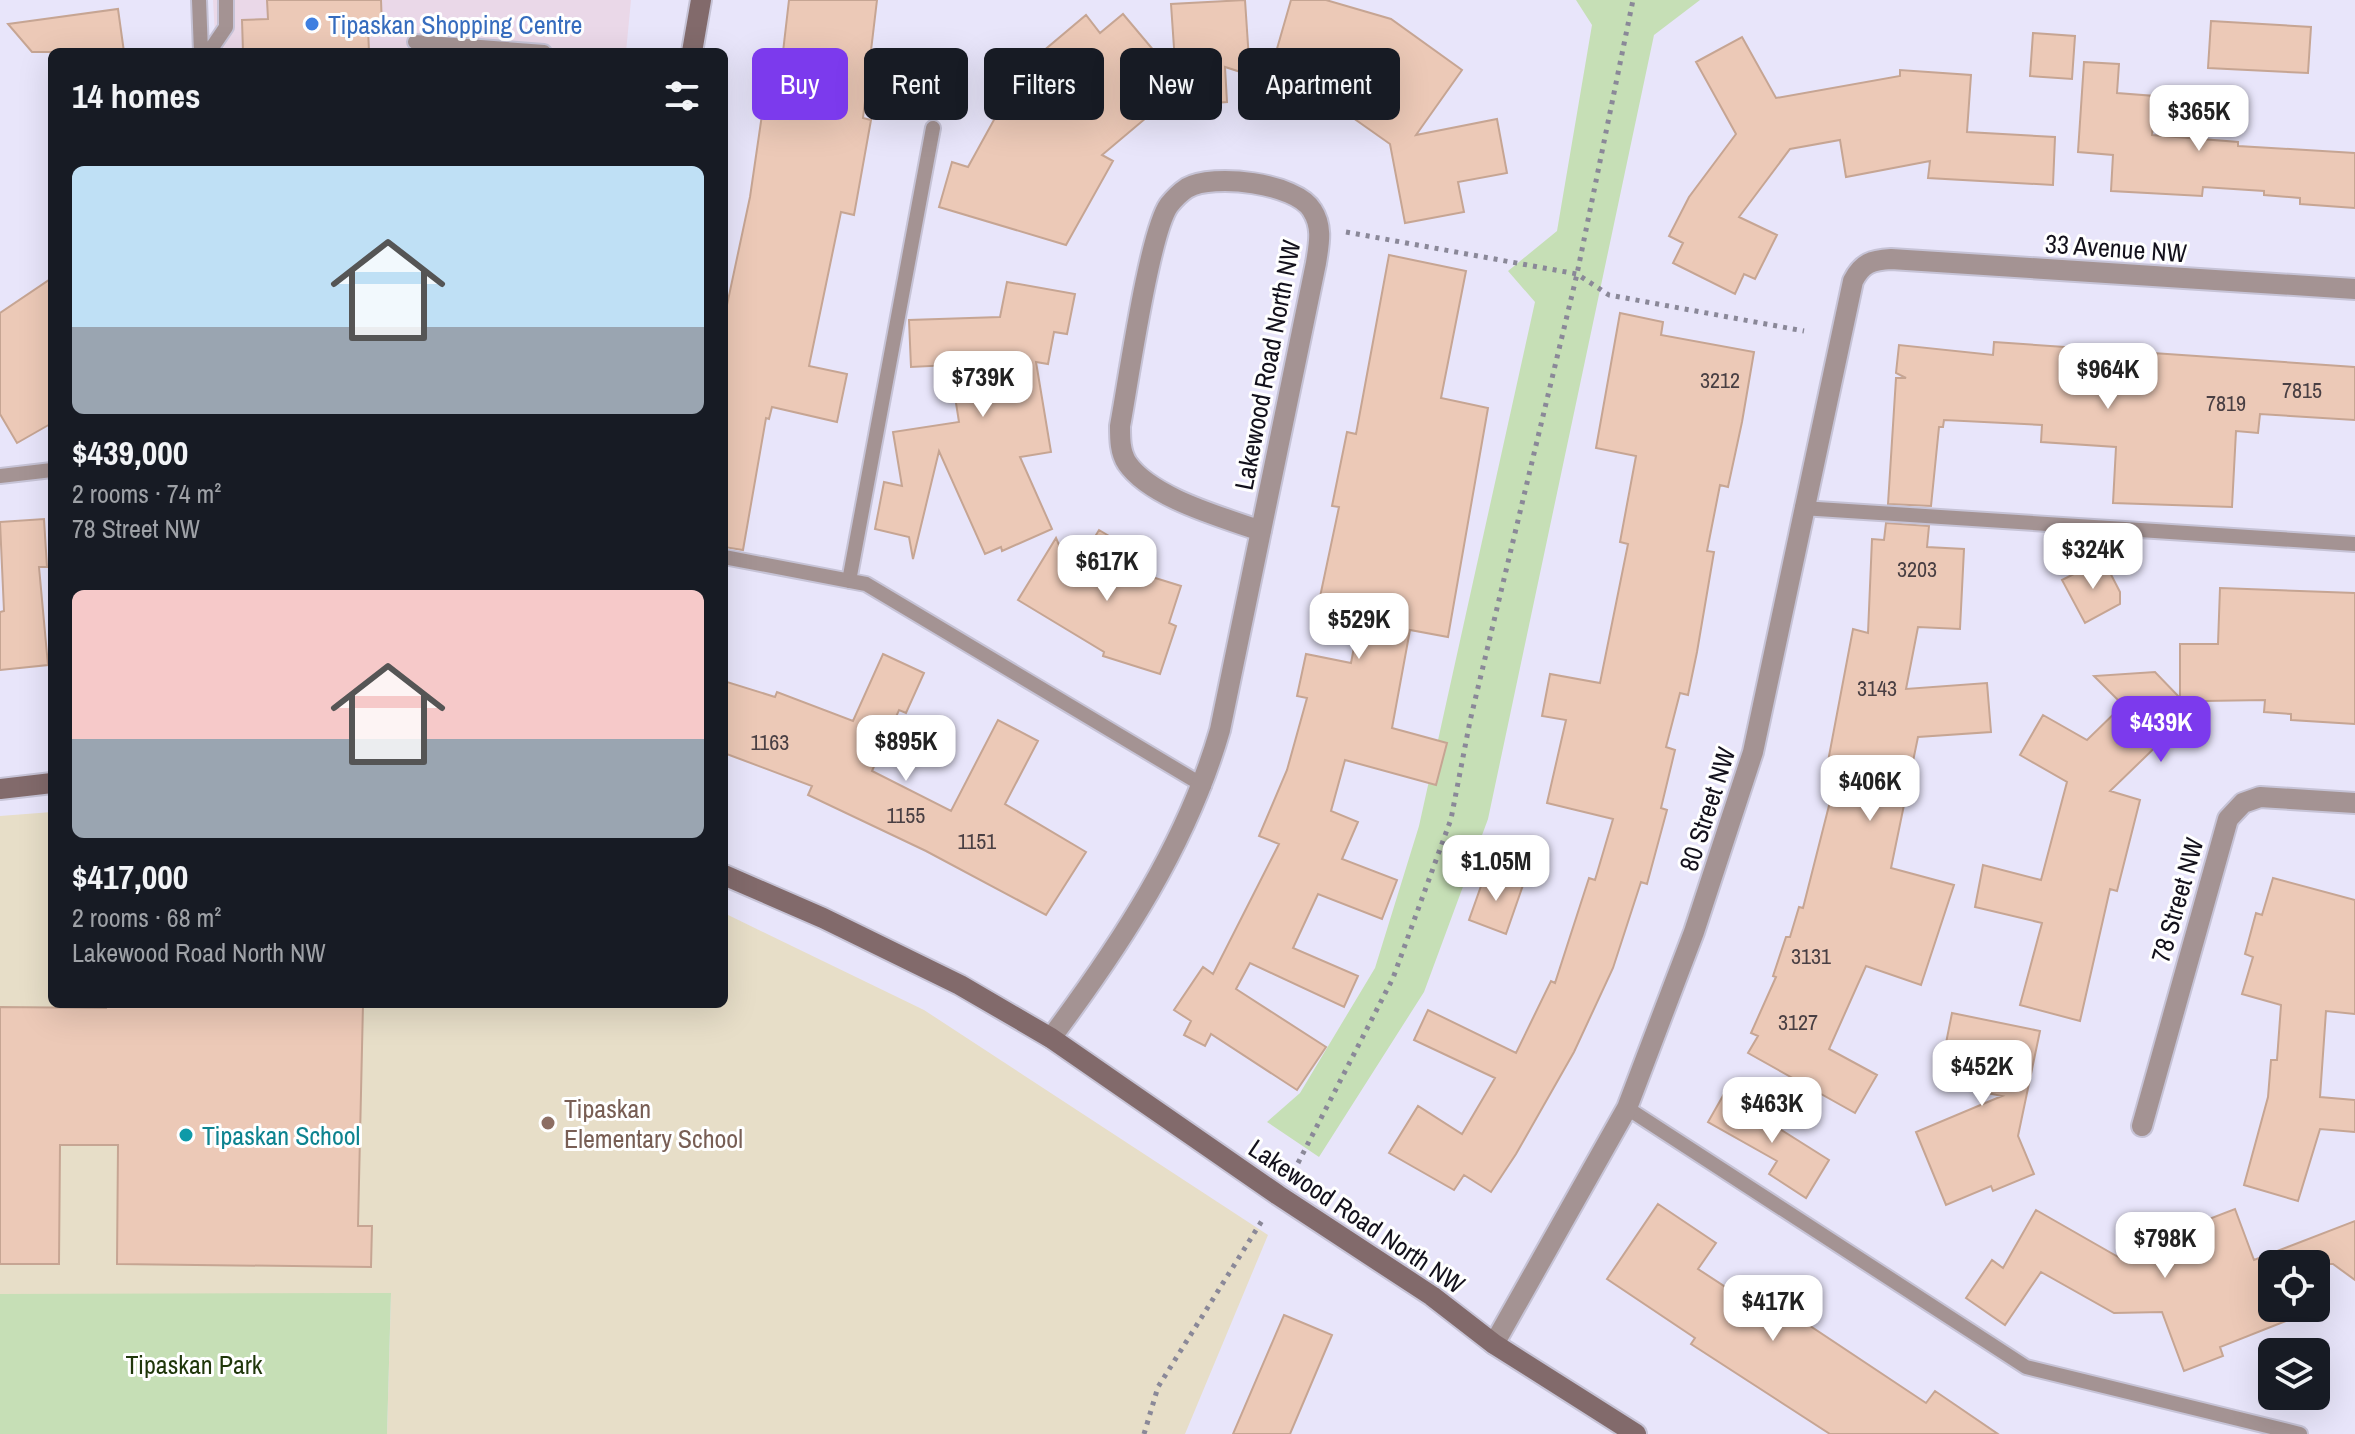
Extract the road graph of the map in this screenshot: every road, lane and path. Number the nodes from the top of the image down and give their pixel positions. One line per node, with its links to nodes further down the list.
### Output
1 (199, 0): 6 (lane)
2 (226, 0): 7 (lane)
3 (701, 0): 9 (street)
4 (1633, 0): 13 (path)
5 (415, 42): 8 (lane)
6 (201, 48)
7 (212, 48)
8 (492, 48)
9 (693, 48)
10 (933, 128): 22 (lane)
11 (1346, 232): 13 (path)
12 (1873, 260): 14 (street, 33 Avenue NW); 18 (street, 80 Street NW)
13 (1577, 274): 15 (path); 31 (path)
14 (2355, 289)
15 (1804, 331)
16 (48, 470): 17 (lane)
17 (0, 476)
18 (1802, 508): 20 (lane); 29 (street, 80 Street NW)
19 (1261, 531): 19 (street, Lakewood Road North NW); 24 (street, Lakewood Road North NW)
20 (2355, 544)
21 (728, 558): 22 (lane)
22 (849, 581): 24 (lane)
23 (48, 783): 25 (street)
24 (1204, 786): 28 (street, Lakewood Road North NW)
25 (0, 789)
26 (2355, 803): 30 (street, 78 Street NW)
27 (728, 877): 28 (street, Lakewood Road North NW)
28 (1051, 1038): 33 (street, Lakewood Road North NW)
29 (1627, 1108): 33 (street, 80 Street NW); 36 (lane)
30 (2142, 1126)
31 (1298, 1163)
32 (1264, 1218): 34 (path)
33 (1494, 1344): 35 (street, Lakewood Road North NW)
34 (1144, 1434)
35 (1636, 1434)
36 (2300, 1434)

